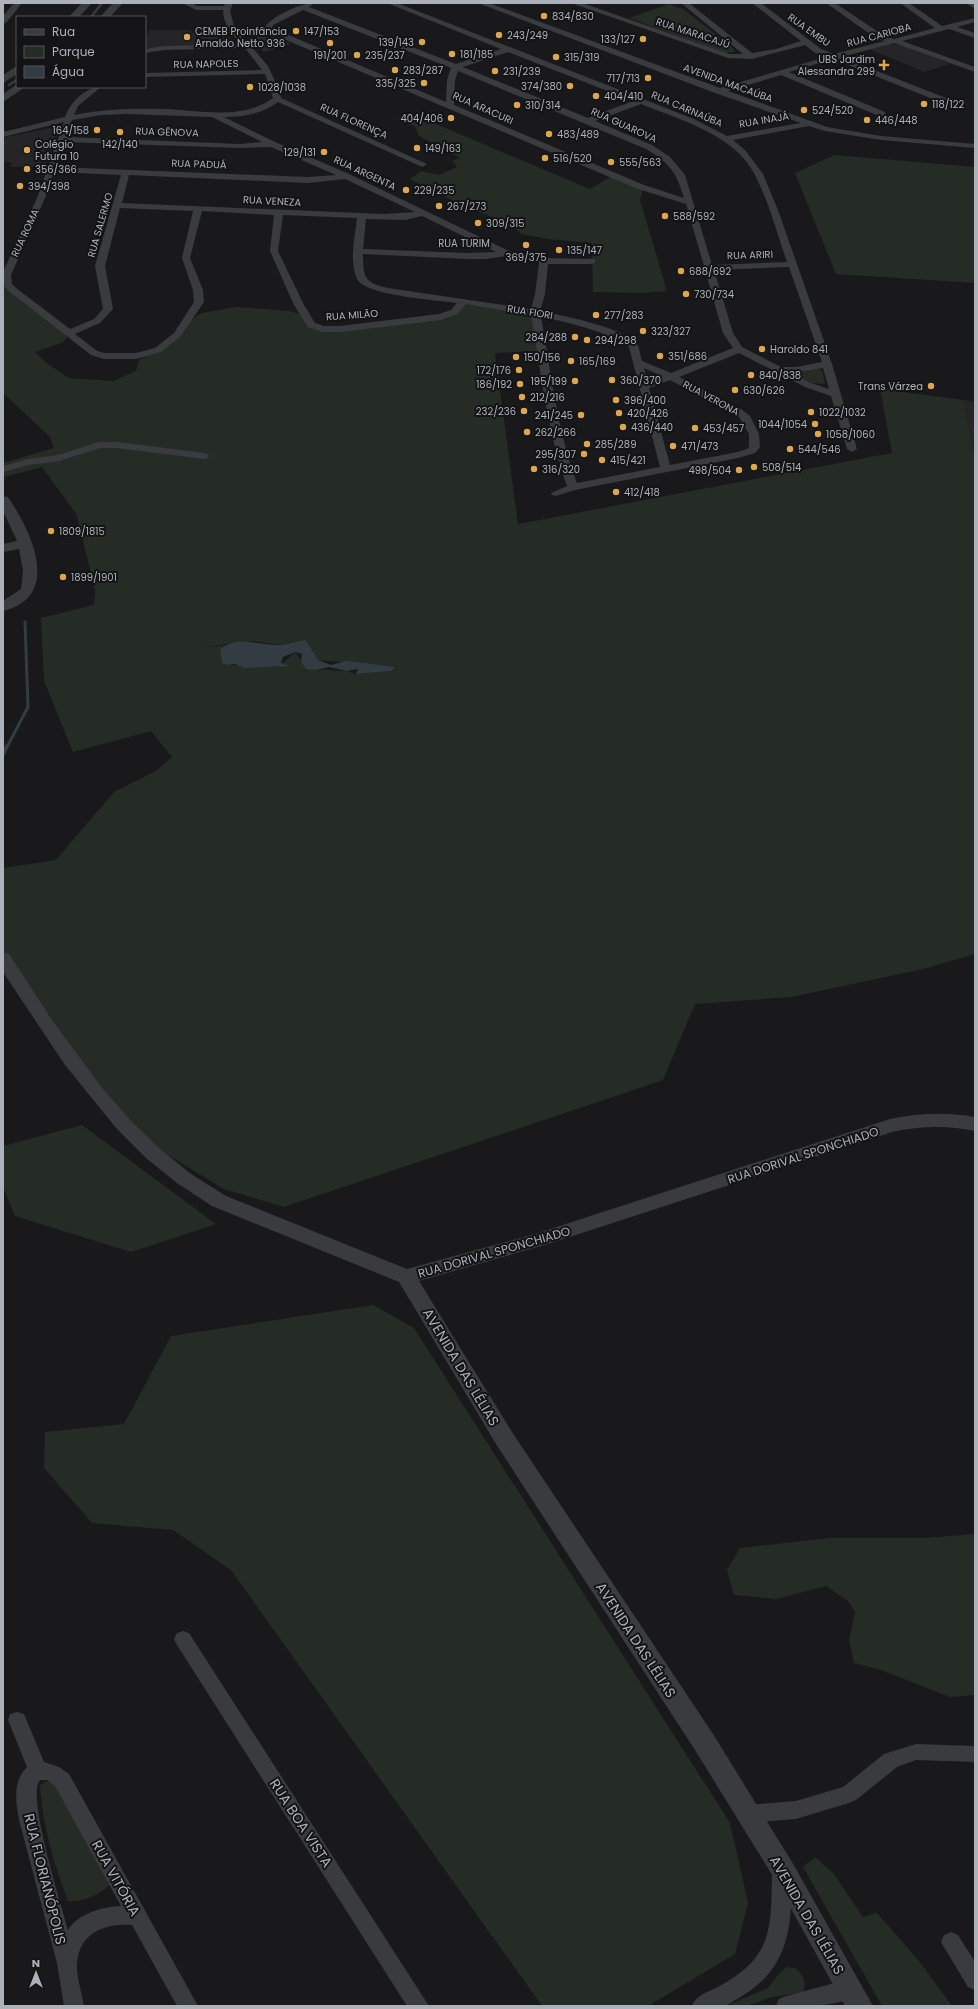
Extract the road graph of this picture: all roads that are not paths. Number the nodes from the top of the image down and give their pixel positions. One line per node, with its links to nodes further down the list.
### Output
1 (18, 3): 20 (street)
2 (87, 3): 17 (street)
3 (118, 3): 18 (street)
4 (186, 3): 15 (street)
5 (391, 3): 27 (street, RUA CARNAÚBA)
6 (482, 3): 40 (street, AVENIDA MACAÚBA)
7 (575, 3): 29 (street, RUA MARACAJÚ)
8 (677, 3): 13 (street)
9 (756, 3): 24 (street, RUA EMBU)
10 (830, 3): 25 (street)
11 (904, 3): 22 (street)
12 (970, 3): 16 (street)
13 (687, 4): 29 (street)
14 (307, 5): 31 (street, RUA GUAROVA); 45 (street, RUA ARACURI)
15 (228, 6): 26 (street)
16 (975, 7)
17 (75, 16)
18 (106, 16)
19 (975, 20): 21 (street, RUA CARIOBA)
20 (3, 21)
21 (951, 26): 22 (street, RUA CARIOBA); 23 (street)
22 (941, 29): 25 (street, RUA CARIOBA)
23 (975, 36)
24 (806, 42): 29 (street, RUA MARACAJÚ); 30 (street, RUA EMBU)
25 (893, 42): 30 (street, RUA CARIOBA); 33 (street)
26 (247, 46): 28 (street); 34 (street)
27 (508, 49): 31 (street); 44 (street, RUA CARNAÚBA)
28 (146, 51)
29 (752, 57)
30 (833, 57): 35 (street, RUA CARIOBA); 43 (street, RUA EMBU)
31 (456, 67): 45 (street); 49 (street, RUA GUAROVA)
32 (16, 70): 37 (street)
33 (975, 70)
34 (268, 72): 36 (street, RUA NAPOLES); 42 (street)
35 (782, 72): 40 (street, RUA CARIOBA); 46 (street)
36 (146, 75)
37 (3, 80)
38 (19, 88): 41 (street)
39 (96, 88): 48 (street, RUA ROMA)
40 (718, 91): 50 (street, AVENIDA MACAÚBA)
41 (3, 99)
42 (277, 99): 47 (street); 56 (street, RUA FLORENÇA)
43 (943, 100)
44 (641, 101): 49 (street); 53 (street, RUA CARNAÚBA)
45 (450, 106): 60 (street, RUA ARACURI)
46 (882, 114)
47 (215, 115): 48 (street); 54 (street, RUA ARGENTA)
48 (68, 120): 51 (street); 52 (street, RUA ROMA)
49 (588, 122): 60 (street, RUA GUAROVA)
50 (807, 124): 53 (street, RUA INAJÁ); 55 (street, AVENIDA MACAÚBA)
51 (3, 135)
52 (62, 139): 54 (street, RUA GÊNOVA); 57 (street, RUA ROMA)
53 (726, 139): 70 (street, RUA CARNAÚBA)
54 (272, 144): 59 (street, RUA ARGENTA)
55 (975, 146)
56 (423, 164)
57 (51, 170): 58 (street, RUA PADUÁ); 74 (street, RUA ROMA)
58 (126, 172): 59 (street, RUA PADUÁ); 61 (street, RUA SALERMO)
59 (346, 176): 64 (street, RUA ARGENTA)
60 (690, 203): 71 (street, RUA GUAROVA)
61 (117, 205): 62 (street, RUA VENEZA); 74 (street, RUA SALERMO)
62 (198, 209): 63 (street, RUA VENEZA); 74 (street, RUA ROMA)
63 (279, 212): 65 (street, RUA VENEZA); 72 (street, RUA MILÃO)
64 (424, 213): 65 (street, RUA VENEZA); 67 (street, RUA ARGENTA)
65 (362, 216): 66 (street, RUA FIORI)
66 (358, 251): 67 (street, RUA TURIM); 72 (street, RUA FIORI)
67 (506, 252): 68 (street, RUA TURIM)
68 (544, 261): 69 (street, RUA TURIM); 73 (street)
69 (592, 261)
70 (793, 264): 71 (street, RUA ARIRI); 77 (street, RUA CARNAÚBA)
71 (707, 268): 75 (street, RUA GUAROVA)
72 (463, 302): 73 (street, RUA FIORI)
73 (535, 312): 76 (street, RUA FIORI); 86 (street)
74 (69, 333)
75 (739, 349): 78 (street, RUA GUAROVA); 79 (street)
76 (637, 362): 79 (street, RUA VERONA); 80 (street, RUA FIORI)
77 (827, 364): 78 (street); 81 (street, RUA CARNAÚBA)
78 (778, 370): 81 (street, RUA GUAROVA)
79 (672, 377): 80 (street); 85 (street, RUA VERONA)
80 (644, 387): 85 (street, RUA FIORI)
81 (835, 394): 82 (street, RUA CARNAÚBA)
82 (852, 449)
83 (205, 456): 84 (street)
84 (3, 469)
85 (666, 469): 86 (street, RUA VERONA)
86 (574, 487): 87 (street, RUA VERONA)
87 (556, 493)
88 (3, 500): 89 (street)
89 (25, 544): 90 (street); 91 (street)
90 (3, 548)
91 (4, 604)
92 (3, 958): 94 (street, RUA DORIVAL SPONCHIADO)
93 (975, 1124): 94 (street, RUA DORIVAL SPONCHIADO)
94 (406, 1277): 99 (street, AVENIDA DAS LÉLIAS)
95 (183, 1639): 108 (street, RUA BOA VISTA)
96 (17, 1720): 98 (street)
97 (975, 1754): 99 (street)
98 (34, 1774): 101 (street, RUA VITÓRIA); 103 (street, RUA FLORIANÓPOLIS)
99 (748, 1814): 100 (street, AVENIDA DAS LÉLIAS)
100 (782, 1870): 105 (street, AVENIDA DAS LÉLIAS); 109 (street)
101 (136, 1916): 103 (street); 107 (street, RUA VITÓRIA)
102 (951, 1942): 104 (street)
103 (67, 1962): 106 (street, RUA FLORIANÓPOLIS)
104 (975, 1980)
105 (855, 1998): 110 (street)
106 (74, 2006)
107 (188, 2006)
108 (419, 2006)
109 (702, 2006)
110 (786, 2006)

